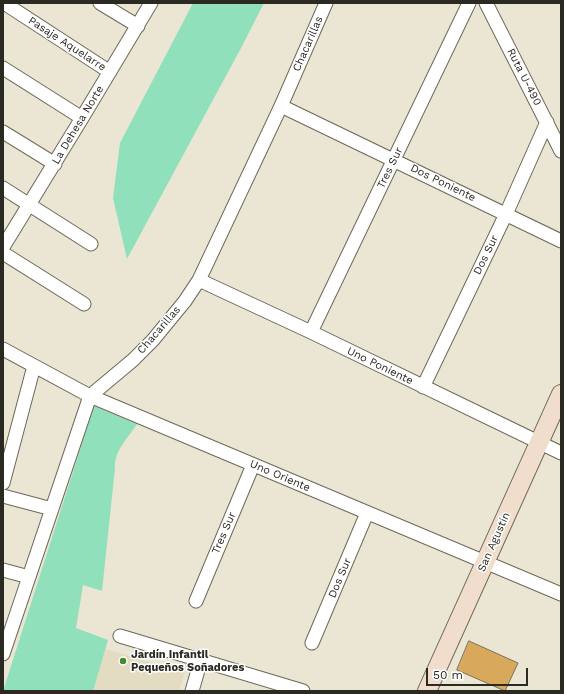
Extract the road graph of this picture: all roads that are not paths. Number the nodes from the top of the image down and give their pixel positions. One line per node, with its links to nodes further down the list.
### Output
1 (4, 3): 9 (street, Pasaje Aquelarre)
2 (100, 3): 7 (street)
3 (151, 3): 7 (street, La Dehesa Norte)
4 (326, 3): 10 (street, Chacarillas)
5 (469, 3): 15 (street, Tres Sur)
6 (486, 3): 12 (street, Ruta U-490)
7 (138, 26): 9 (street, La Dehesa Norte)
8 (3, 68): 11 (street)
9 (110, 72): 11 (street, La Dehesa Norte)
10 (281, 106): 15 (street, Dos Poniente); 24 (street, Chacarillas)
11 (82, 118): 16 (street, La Dehesa Norte)
12 (547, 122): 14 (street, Ruta U-490); 19 (street, Dos Sur)
13 (3, 132): 16 (street)
14 (561, 151)
15 (394, 160): 19 (street, Dos Poniente); 26 (street, Tres Sur)
16 (55, 164): 18 (street, La Dehesa Norte)
17 (3, 188): 18 (street)
18 (30, 205): 21 (street); 22 (street, La Dehesa Norte)
19 (506, 214): 20 (street, Dos Poniente); 29 (street, Dos Sur)
20 (561, 241)
21 (91, 244)
22 (3, 247)
23 (3, 253): 25 (street)
24 (199, 280): 26 (street, Uno Poniente); 31 (street, Chacarillas)
25 (84, 304)
26 (311, 332): 29 (street, Uno Poniente)
27 (3, 349): 28 (street, Uno Oriente)
28 (34, 366): 31 (street, Uno Oriente); 35 (street)
29 (423, 386): 32 (street, Uno Poniente)
30 (561, 394): 32 (street, San Agustín)
31 (90, 396): 34 (street, Uno Oriente); 37 (street)
32 (539, 442): 33 (street, Uno Poniente); 39 (street, San Agustín)
33 (561, 452)
34 (253, 465): 38 (street, Uno Oriente); 43 (street, Tres Sur)
35 (3, 483)
36 (3, 496): 37 (street)
37 (52, 509): 41 (street)
38 (367, 513): 39 (street, Uno Oriente); 45 (street, Dos Sur)
39 (485, 562): 42 (street, Uno Oriente); 50 (street, San Agustín)
40 (3, 570): 41 (street)
41 (29, 577): 46 (street)
42 (561, 594)
43 (196, 601)
44 (120, 636): 47 (street)
45 (312, 643)
46 (3, 654)
47 (201, 660): 48 (street); 49 (street)
48 (192, 691)
49 (303, 691)
50 (427, 691)

